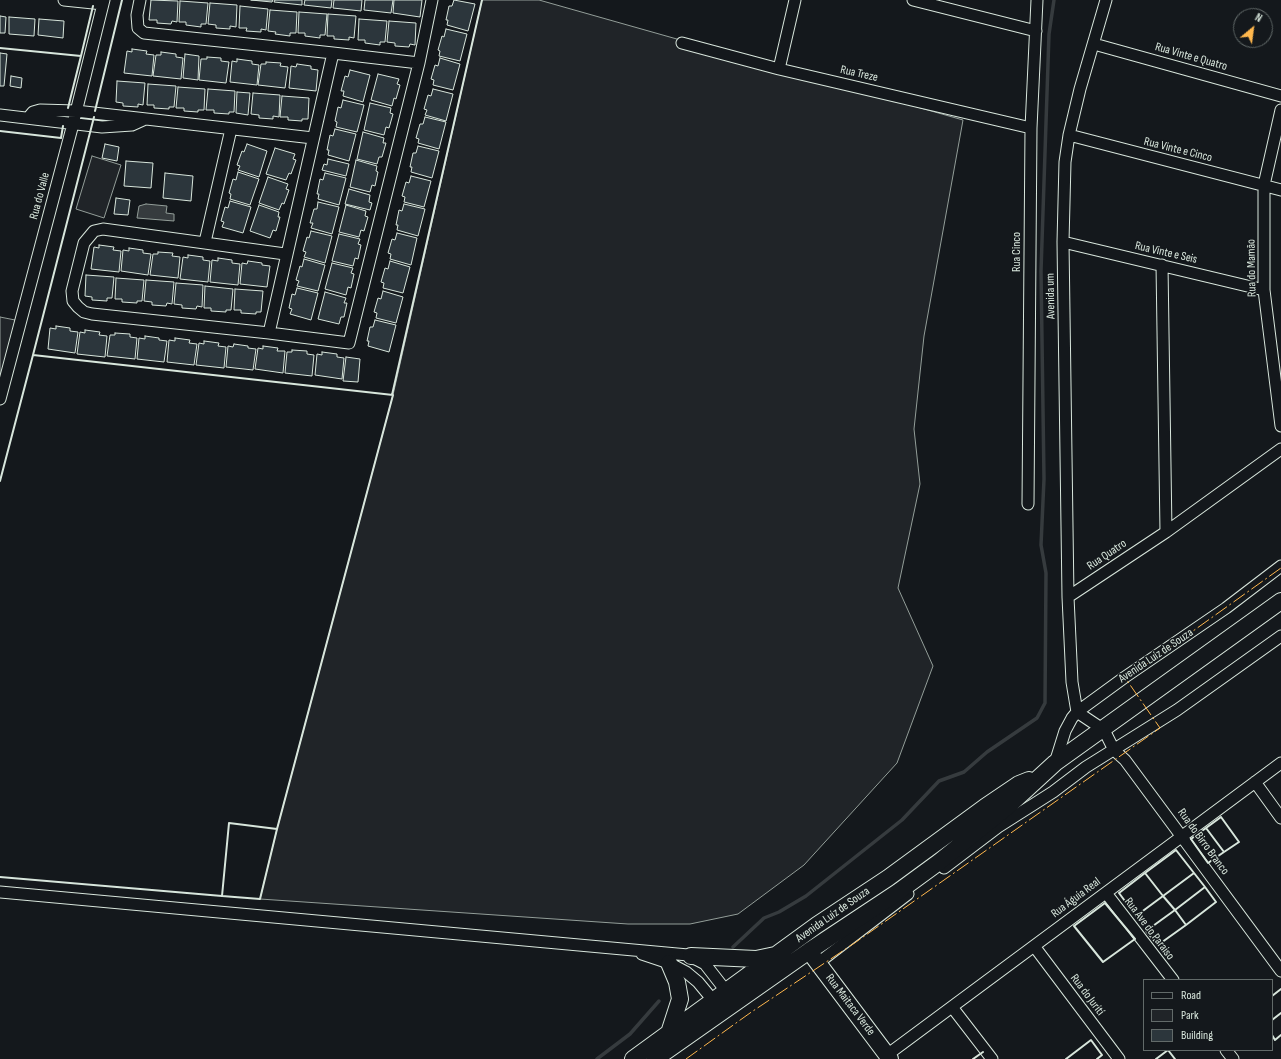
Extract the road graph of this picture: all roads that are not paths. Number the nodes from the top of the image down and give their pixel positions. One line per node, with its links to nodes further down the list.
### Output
1 (64, 0): 8 (street)
2 (140, 0): 12 (street)
3 (432, 0): 13 (street)
4 (795, 0): 14 (street)
5 (913, 0): 9 (street)
6 (1037, 0): 9 (street, Rua Cinco)
7 (1106, 0): 11 (street, Avenida um)
8 (103, 2): 17 (street, Rua do Valle)
9 (1036, 31): 23 (street, Rua Cinco)
10 (682, 43): 14 (street, Rua Treze)
11 (1094, 44): 15 (street, Rua Vinte e Quatro); 24 (street, Avenida um)
12 (333, 53): 13 (street); 25 (street)
13 (419, 63): 33 (street)
14 (779, 69): 23 (street, Rua Treze)
15 (1281, 96)
16 (1281, 110): 26 (street, Rua do Mamão)
17 (76, 112): 19 (street); 20 (street); 21 (street, Rua do Valle)
18 (0, 115): 19 (street)
19 (28, 118): 21 (street)
20 (144, 120): 21 (street); 22 (street)
21 (73, 124): 34 (street, Rua do Valle)
22 (231, 128): 25 (street); 28 (street)
23 (1031, 128): 37 (street, Rua Cinco)
24 (1069, 136): 26 (street, Rua Vinte e Cinco); 29 (street, Avenida um)
25 (313, 138): 30 (street)
26 (1264, 185): 27 (street, Rua Vinte e Cinco); 32 (street, Rua do Mamão)
27 (1281, 190)
28 (205, 242): 30 (street); 33 (street)
29 (1063, 242): 31 (street, Rua Vinte e Seis); 40 (street, Avenida um)
30 (285, 254): 33 (street)
31 (1162, 265): 32 (street, Rua Vinte e Seis); 38 (street)
32 (1264, 290): 35 (street, Rua do Mamão)
33 (269, 333)
34 (0, 399)
35 (1281, 426)
36 (1281, 449): 38 (street, Rua Quatro)
37 (1028, 504)
38 (1166, 532): 40 (street, Rua Quatro)
39 (1281, 566): 43 (street, Avenida Luiz de Souza)
40 (1068, 597): 43 (street)
41 (1281, 601): 44 (main road, Avenida Luiz de Souza)
42 (1281, 636): 45 (street)
43 (1078, 712): 44 (street); 46 (street, Avenida Luiz de Souza)
44 (1104, 730): 45 (street, Rua do Birro Branco); 46 (main road, Avenida Luiz de Souza)
45 (1114, 750): 51 (street, Rua do Birro Branco); 58 (street)
46 (1055, 763): 48 (main road, Avenida Luiz de Souza)
47 (1281, 763): 49 (street, Rua Águia Real)
48 (1037, 778): 56 (main road, Avenida Luiz de Souza); 58 (main road, Avenida Luiz de Souza)
49 (1255, 782): 50 (street); 51 (street, Rua Águia Real)
50 (1281, 818)
51 (1182, 836): 53 (street, Rua Águia Real); 60 (street, Rua do Birro Branco)
52 (0, 892): 55 (street)
53 (1106, 893): 54 (street, Rua Águia Real); 61 (street, Rua Ave do Paraiso)
54 (1034, 946): 64 (street, Rua Águia Real); 71 (street, Rua do Jurití)
55 (620, 948): 57 (street); 59 (street)
56 (780, 954): 57 (main road); 62 (main road, Avenida Luiz de Souza)
57 (691, 956): 62 (street)
58 (813, 957): 62 (main road, Avenida Luiz de Souza); 67 (main road, Rua Maitaca Verde)
59 (669, 963): 63 (street); 65 (main road)
60 (1281, 971)
61 (1171, 979)
62 (731, 998): 63 (main road, Avenida Luiz de Souza)
63 (718, 1007): 65 (main road, Avenida Luiz de Souza); 69 (main road, Avenida Luiz de Souza)
64 (952, 1007): 67 (street, Rua Águia Real); 70 (street)
65 (669, 1033): 68 (main road, Avenida Luiz de Souza)
66 (1227, 1051): 72 (street)
67 (889, 1057)
68 (633, 1059)
69 (655, 1059)
70 (992, 1059)
71 (1118, 1059)
72 (1233, 1059)

